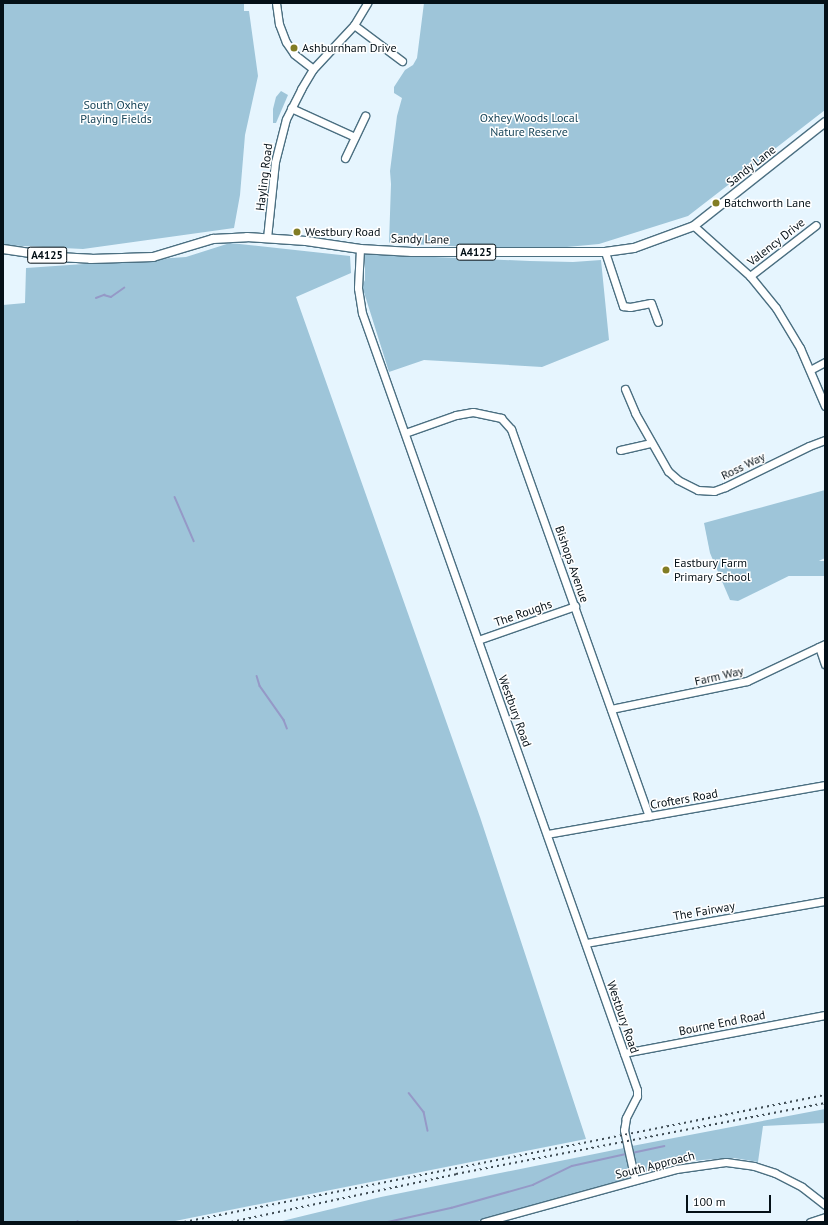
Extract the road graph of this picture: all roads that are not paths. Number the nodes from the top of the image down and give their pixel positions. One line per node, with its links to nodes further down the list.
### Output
1 (276, 3): 5 (street)
2 (367, 3): 3 (street, Hayling Road)
3 (354, 25): 4 (street); 5 (street, Hayling Road)
4 (402, 61)
5 (313, 69): 6 (street, Hayling Road)
6 (291, 108): 9 (street); 13 (street, Hayling Road)
7 (365, 116): 9 (street)
8 (825, 122): 12 (main road, Sandy Lane / A4125)
9 (355, 137): 10 (street)
10 (346, 158)
11 (816, 225): 17 (street, Valency Drive)
12 (694, 226): 16 (main road, Sandy Lane / A4125); 17 (street)
13 (267, 238): 14 (main road, Sandy Lane / A4125); 15 (main road, Sandy Lane / A4125)
14 (3, 249)
15 (360, 249): 16 (main road, Sandy Lane / A4125); 23 (street, Westbury Road)
16 (605, 252): 18 (street)
17 (750, 276): 20 (street)
18 (658, 322)
19 (825, 362): 20 (street)
20 (810, 370): 22 (street)
21 (625, 389): 25 (street, Ross Way)
22 (825, 406)
23 (405, 433): 27 (street, Bishops Avenue); 28 (street, Westbury Road)
24 (825, 440): 25 (street, Ross Way)
25 (651, 443): 26 (street)
26 (620, 450)
27 (575, 606): 28 (street, The Roughs); 31 (street, Bishops Avenue)
28 (478, 640): 34 (street, Westbury Road)
29 (822, 646): 30 (street); 31 (street, Farm Way)
30 (825, 664)
31 (611, 709): 33 (street, Bishops Avenue)
32 (825, 785): 33 (street, Crofters Road)
33 (649, 816): 34 (street, Crofters Road)
34 (547, 834): 36 (street, Westbury Road)
35 (825, 901): 36 (street, The Fairway)
36 (586, 943): 38 (street, Westbury Road)
37 (825, 1015): 38 (street, Bourne End Road)
38 (624, 1053): 39 (street, Westbury Road)
39 (635, 1180): 40 (street, South Approach); 42 (street, South Approach)
40 (825, 1205)
41 (825, 1217): 43 (street)
42 (484, 1222)
43 (812, 1222)

